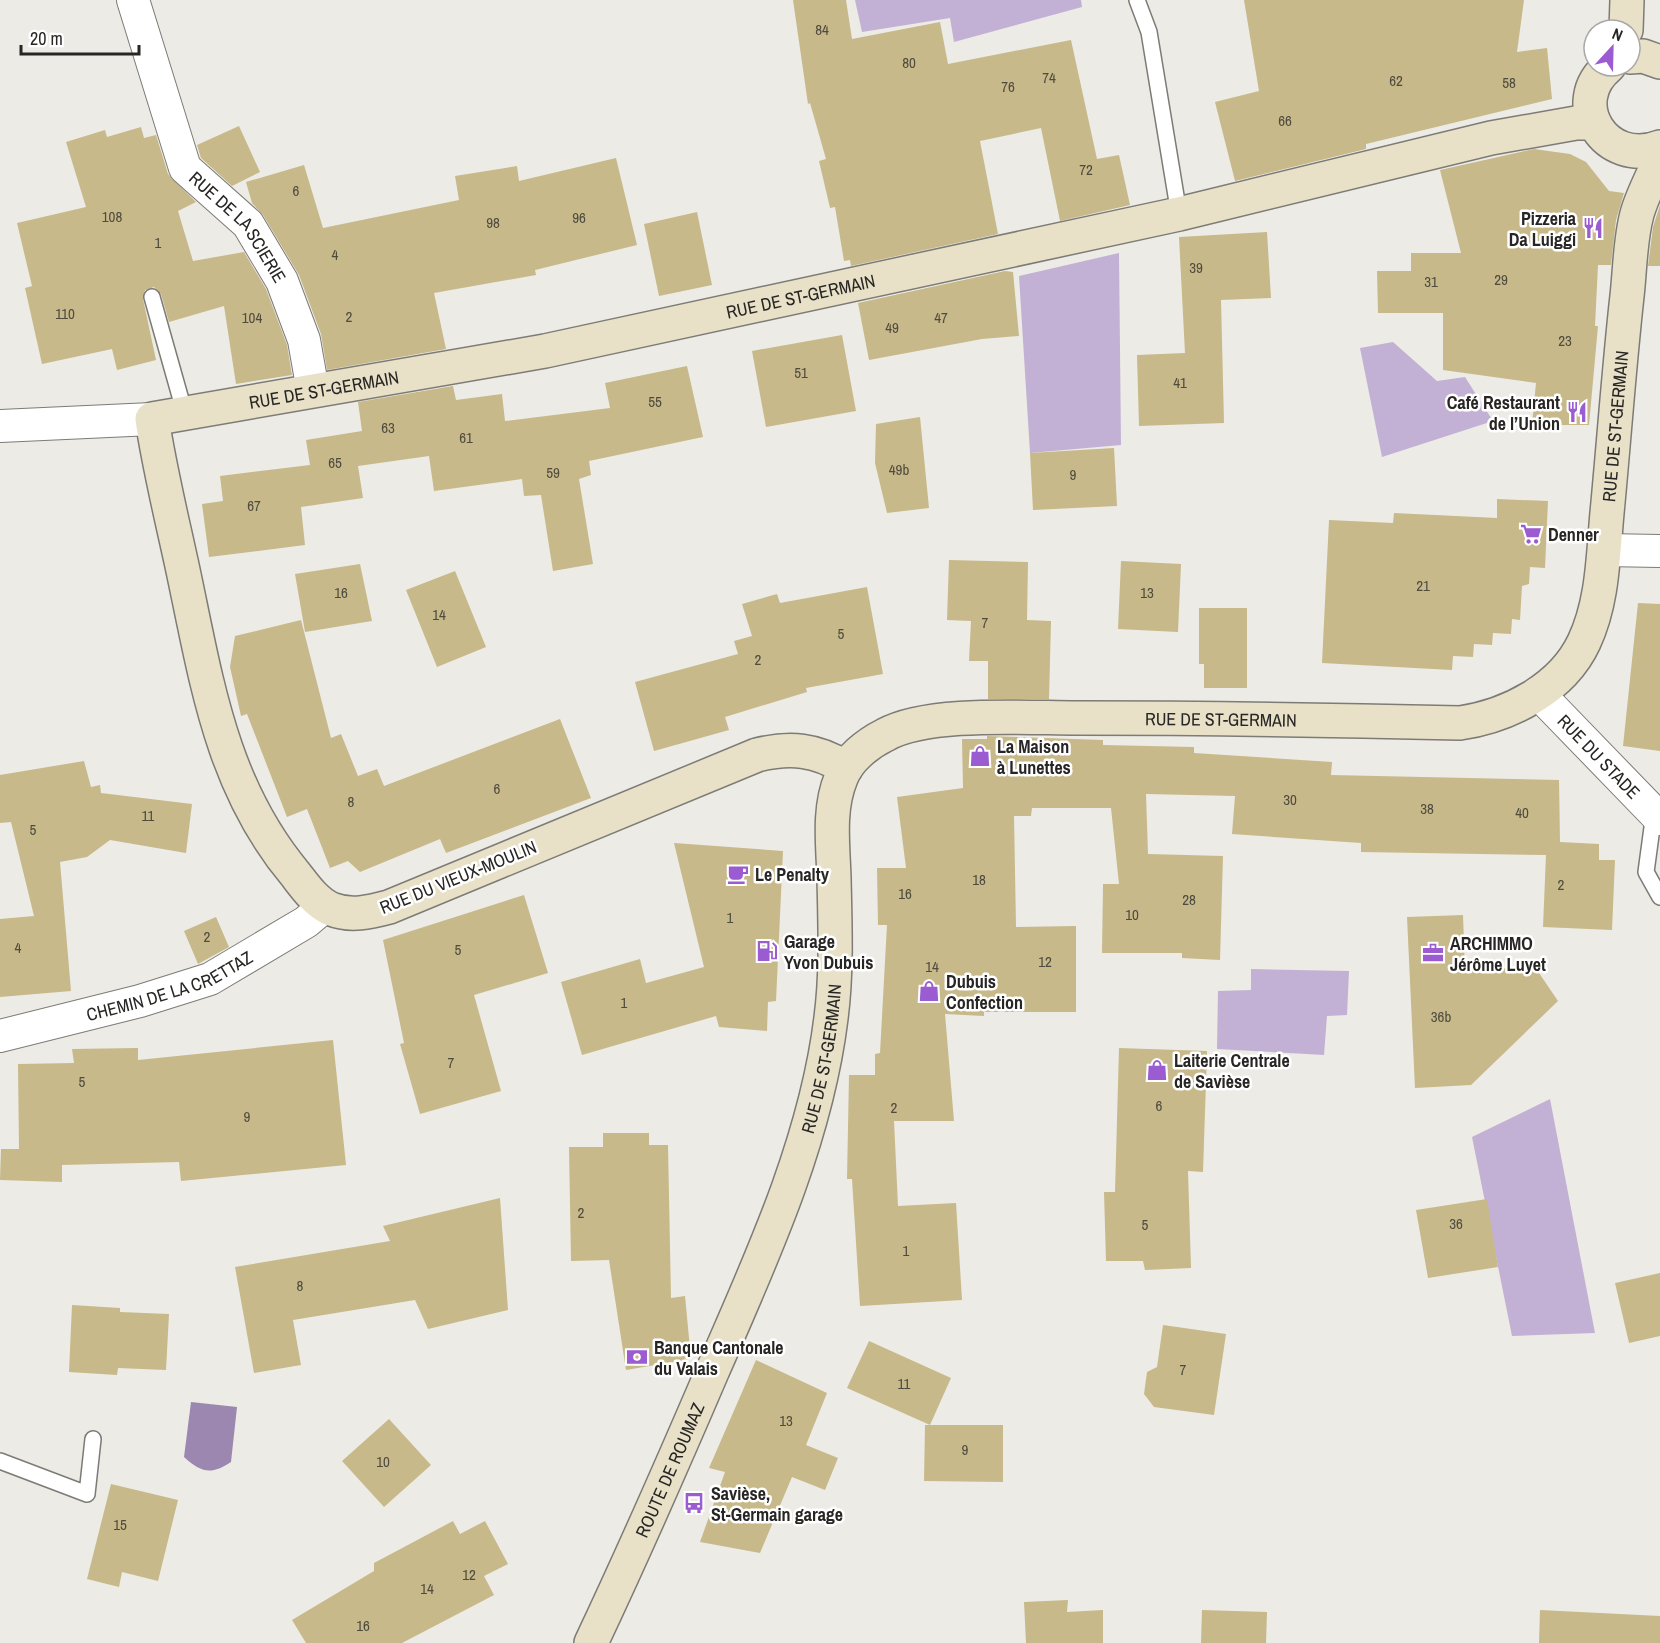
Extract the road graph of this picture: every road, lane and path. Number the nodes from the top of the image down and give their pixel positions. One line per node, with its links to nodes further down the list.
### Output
1 (133, 0): 15 (street, RUE DE LA SCIERIE)
2 (1137, 0): 12 (lane)
3 (1627, 0): 4 (street)
4 (1626, 18)
5 (1642, 56): 6 (street)
6 (1660, 62)
7 (1598, 78): 8 (street)
8 (1594, 123): 9 (street); 12 (street, RUE DE ST-GERMAIN)
9 (1616, 147): 10 (street); 13 (street, RUE DE ST-GERMAIN)
10 (1660, 147)
11 (1660, 160): 13 (street, RUE DE ST-GERMAIN)
12 (1179, 214): 15 (street, RUE DE ST-GERMAIN)
13 (1636, 216): 19 (street, RUE DE ST-GERMAIN)
14 (152, 297): 16 (lane)
15 (313, 391): 16 (street, RUE DE ST-GERMAIN)
16 (185, 414): 17 (street, RUE DE ST-GERMAIN)
17 (152, 419): 18 (street, RUE DE ST-GERMAIN); 25 (street)
18 (0, 426)
19 (1604, 550): 20 (street); 21 (street, RUE DE ST-GERMAIN)
20 (1660, 551)
21 (1538, 693): 22 (street, RUE DE ST-GERMAIN); 23 (street, RUE DU STADE)
22 (846, 768): 25 (street, RUE DU VIEUX-MOULIN); 27 (street, RUE DE ST-GERMAIN)
23 (1657, 816): 24 (lane)
24 (1660, 897)
25 (325, 906): 26 (street, CHEMIN DE LA CRETTAZ)
26 (0, 1036)
27 (785, 1192): 30 (street, ROUTE DE ROUMAZ)
28 (93, 1439): 29 (lane)
29 (0, 1461)
30 (591, 1643)

